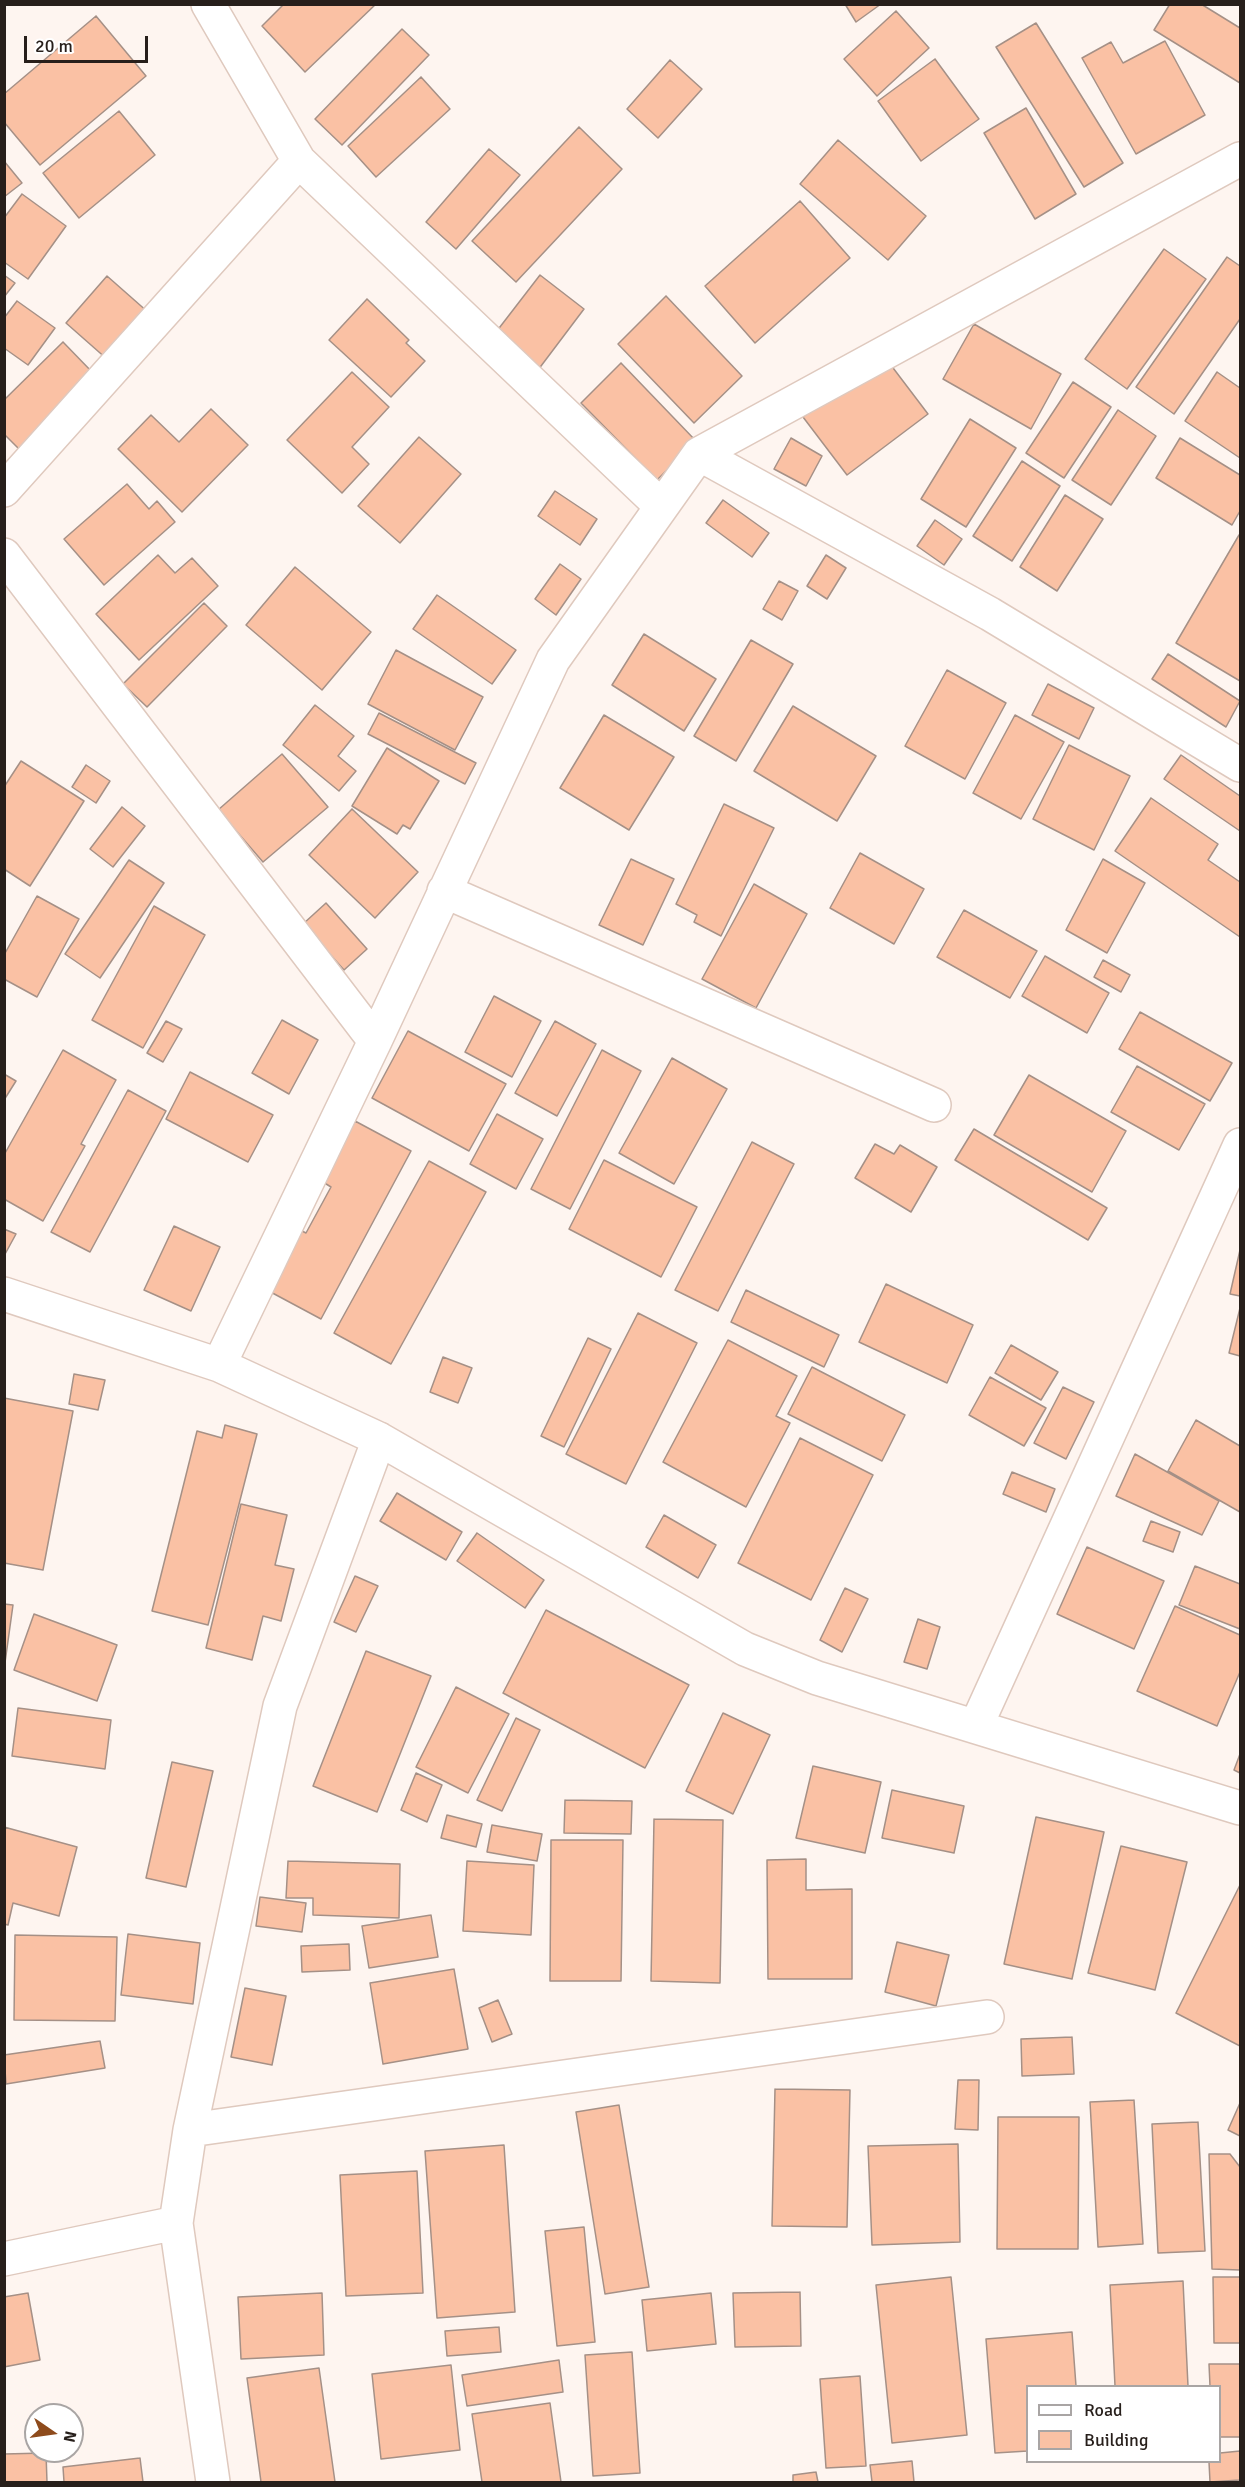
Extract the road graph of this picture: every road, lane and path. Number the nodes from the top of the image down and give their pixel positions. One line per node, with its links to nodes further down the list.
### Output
1 (208, 4): 3 (street)
2 (1240, 159): 4 (street)
3 (299, 161): 5 (street); 6 (street)
4 (699, 454): 6 (street); 8 (street)
5 (4, 490)
6 (661, 506): 9 (street)
7 (4, 555): 10 (street)
8 (1240, 765)
9 (444, 891): 10 (street); 11 (street)
10 (375, 1041): 14 (street)
11 (933, 1105)
12 (1240, 1145): 16 (street)
13 (4, 1294): 14 (street)
14 (219, 1365): 15 (street)
15 (379, 1439): 16 (street); 19 (street)
16 (976, 1726): 17 (street)
17 (1240, 1808)
18 (987, 2018): 19 (street)
19 (190, 2130): 20 (street)
20 (176, 2223): 21 (street); 22 (street)
21 (4, 2259)
22 (213, 2482)

